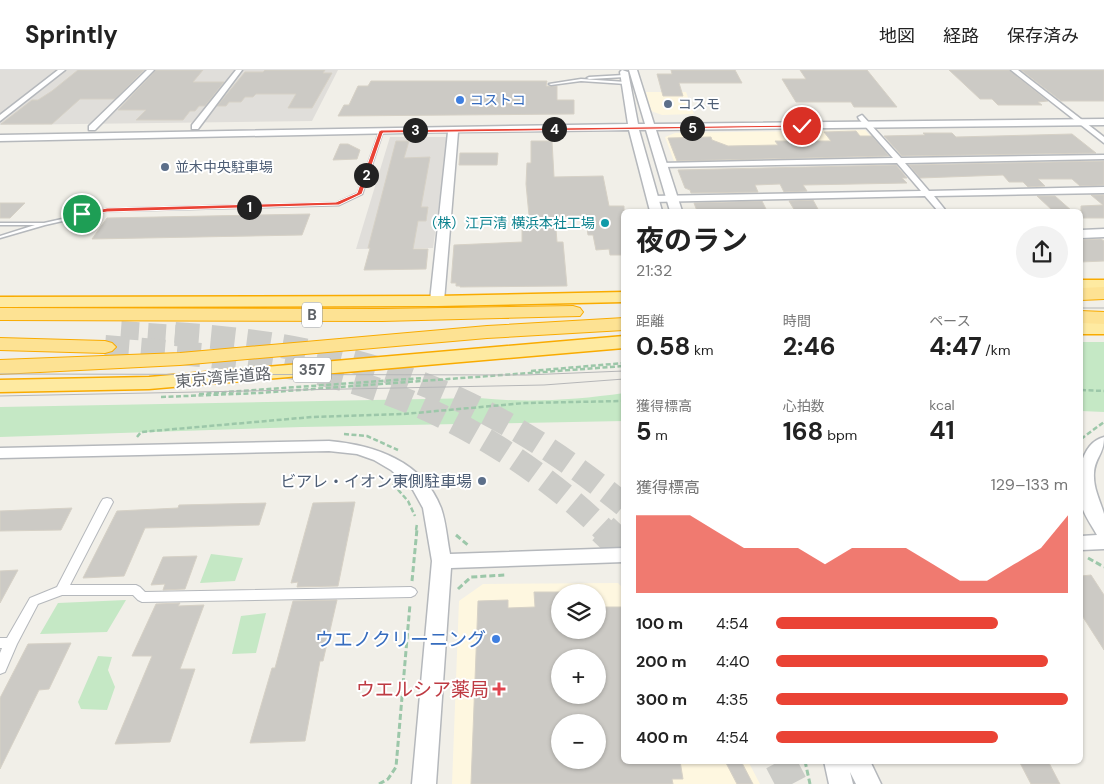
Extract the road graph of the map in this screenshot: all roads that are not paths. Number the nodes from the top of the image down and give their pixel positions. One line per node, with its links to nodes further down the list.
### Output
1 (62, 70): 8 (street)
2 (150, 70): 14 (street)
3 (239, 70): 17 (street)
4 (1014, 70): 6 (street)
5 (626, 75): 5 (lane); 12 (street); 13 (street)
6 (1067, 113): 7 (street); 9 (street); 10 (street)
7 (1104, 113)
8 (0, 119)
9 (865, 121): 10 (street); 12 (street); 23 (street)
10 (1079, 122): 11 (street); 21 (street)
11 (1104, 122)
12 (648, 124): 13 (street); 24 (street)
13 (633, 125): 15 (street); 17 (street); 28 (street)
14 (92, 128): 16 (street); 17 (street); 19 (street)
15 (453, 129): 18 (street); 42 (street)
16 (0, 130)
17 (192, 131): 18 (street); 19 (street)
18 (381, 131): 33 (lane)
19 (83, 137): 20 (street)
20 (0, 138)
21 (1104, 141)
22 (1104, 157): 23 (street)
23 (899, 161): 24 (street); 26 (street)
24 (661, 165): 27 (street)
25 (1104, 190): 26 (street)
26 (928, 194): 27 (street); 31 (street)
27 (672, 198): 28 (street); 30 (street)
28 (652, 199): 29 (street)
29 (655, 209)
30 (675, 209)
31 (940, 209)
32 (0, 224): 33 (lane)
33 (44, 224): 36 (lane)
34 (1104, 233): 35 (street)
35 (1083, 234)
36 (0, 236)
37 (1083, 285): 38 (highway)
38 (1104, 285)
39 (1104, 293): 40 (highway)
40 (1083, 294)
41 (621, 297): 42 (highway)
42 (437, 301): 43 (highway)
43 (0, 302)
44 (621, 311): 45 (highway, B)
45 (0, 314)
46 (1083, 317): 47 (highway)
47 (1104, 318)
48 (621, 324): 56 (highway, B)
49 (0, 328): 52 (highway)
50 (1083, 328): 51 (highway)
51 (1104, 328)
52 (121, 330)
53 (621, 342): 57 (highway, 東京湾岸道路 / 357)
54 (0, 344): 55 (highway)
55 (105, 347)
56 (0, 367)
57 (0, 386)
58 (1104, 442): 61 (street)
59 (0, 453): 65 (street)
60 (107, 502): 66 (street)
61 (1104, 531)
62 (1083, 542): 63 (street)
63 (1104, 542)
64 (621, 555): 65 (street)
65 (442, 560): 72 (street)
66 (61, 590): 67 (street); 68 (street)
67 (411, 592)
68 (5, 643): 69 (street)
69 (0, 668)
70 (837, 764): 73 (street)
71 (859, 764): 74 (street)
72 (424, 784)
73 (841, 784)
74 (869, 784)

